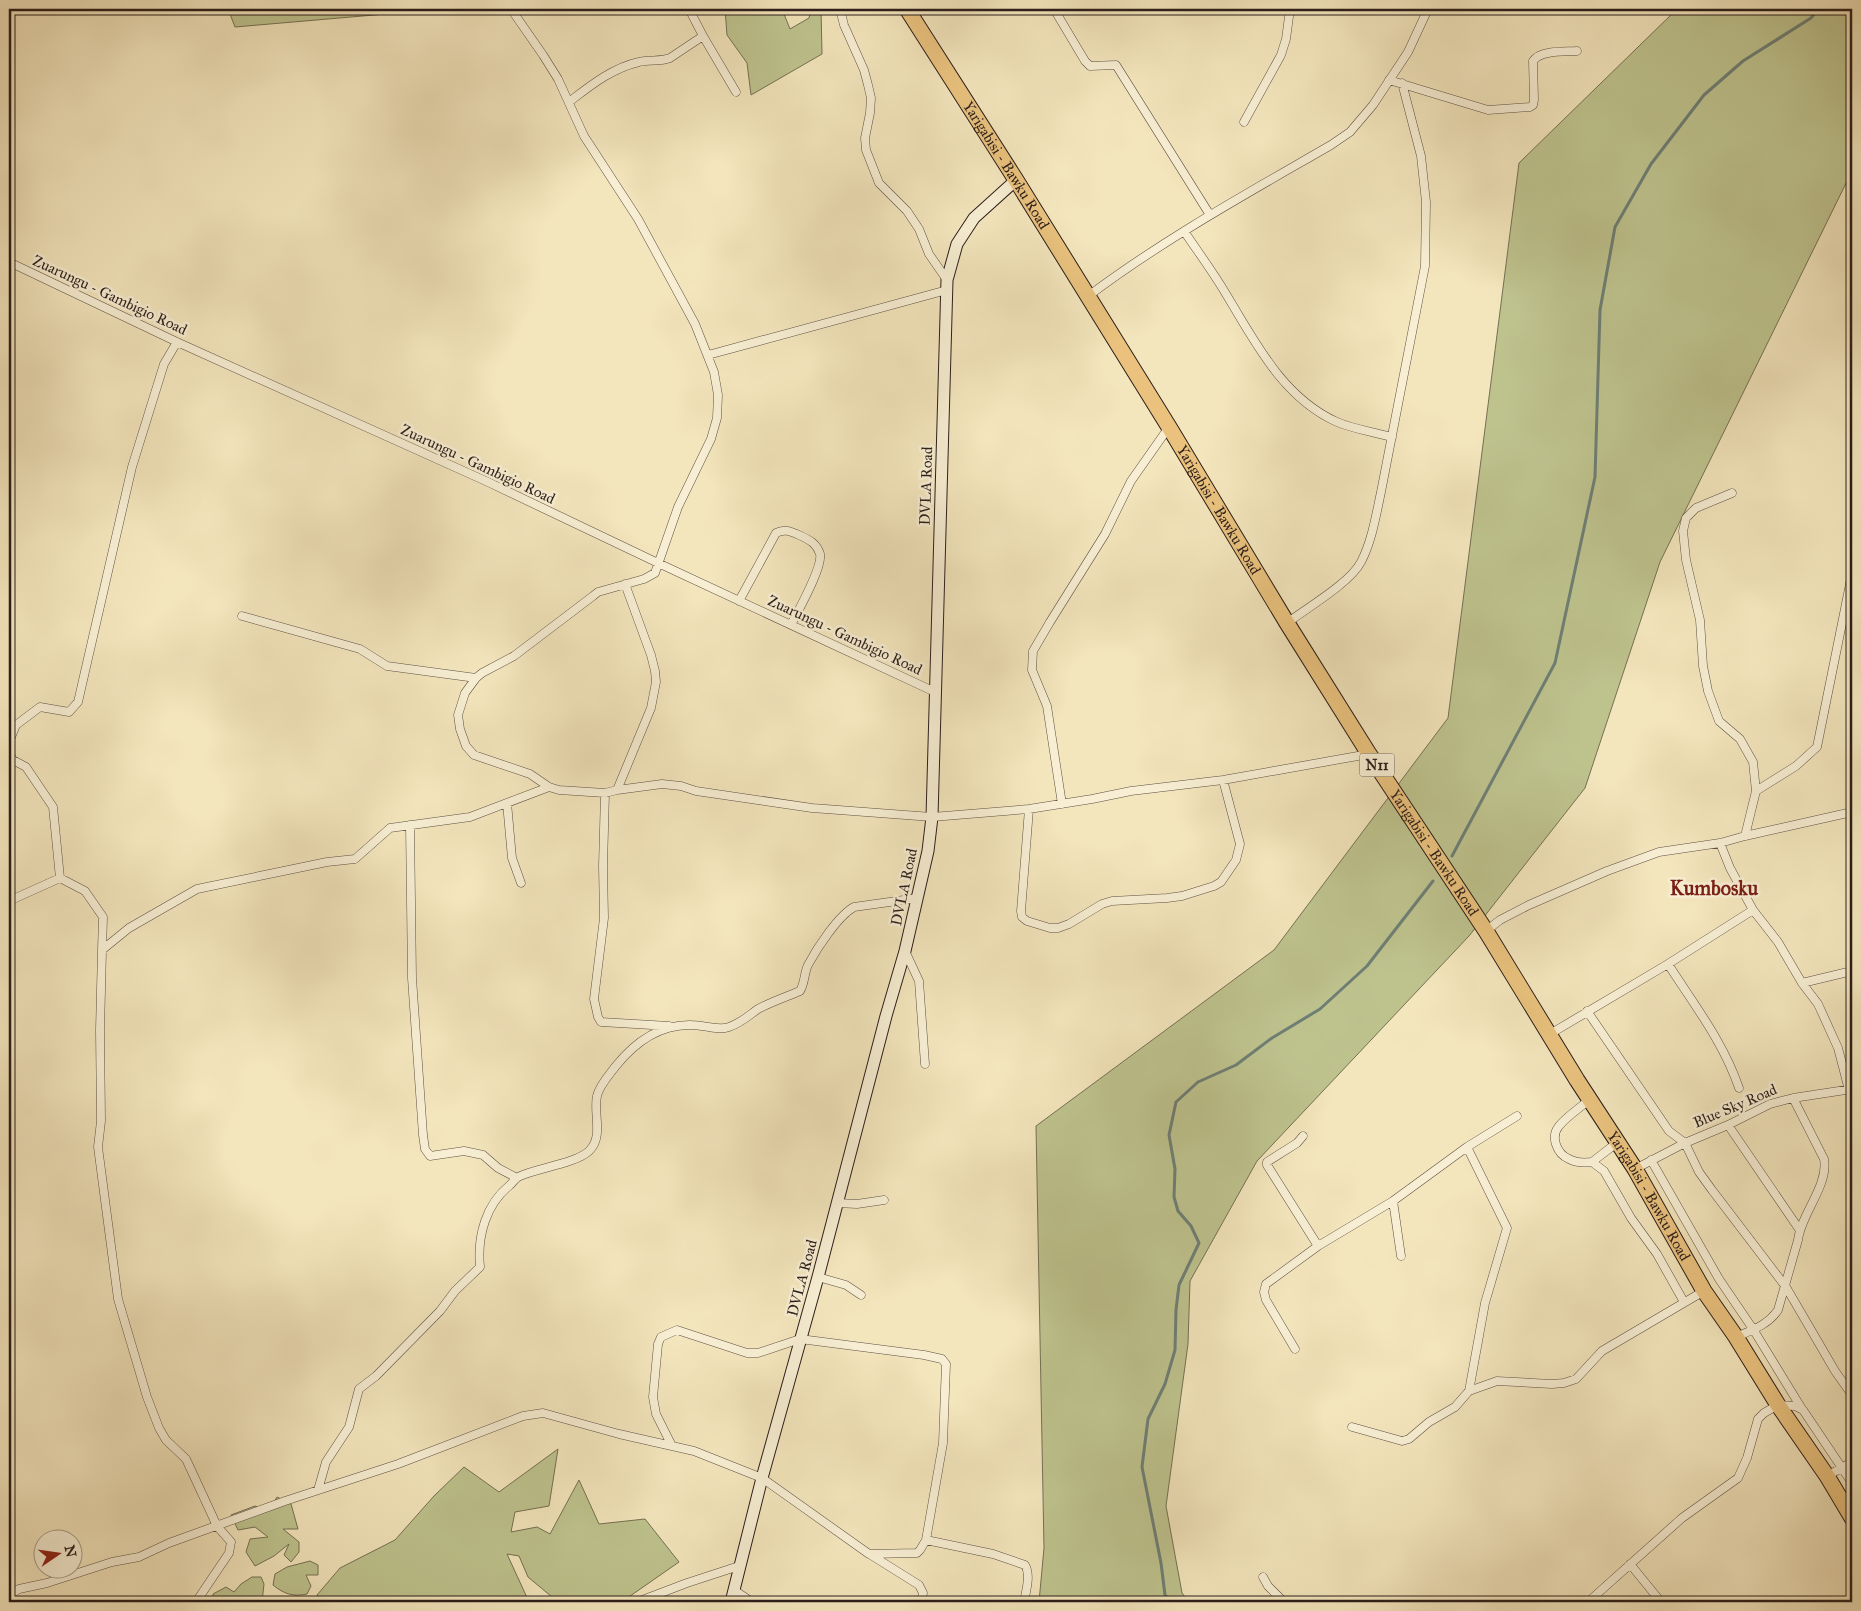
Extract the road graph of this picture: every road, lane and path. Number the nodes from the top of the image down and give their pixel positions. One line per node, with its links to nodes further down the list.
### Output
1 (511, 9): 13 (street)
2 (689, 9): 8 (street)
3 (840, 9): 19 (street)
4 (907, 9): 15 (highway, Yarigabisi - Bawku Road / N11)
5 (1054, 9): 16 (street)
6 (1290, 9): 14 (street)
7 (1428, 9): 10 (street)
8 (703, 36): 12 (street); 13 (street)
9 (1577, 51): 11 (street)
10 (1389, 80): 11 (street); 16 (street)
11 (1402, 83): 24 (street)
12 (736, 92)
13 (569, 102): 22 (street)
14 (1244, 122)
15 (1016, 180): 19 (street, DVLA Road); 20 (highway, Yarigabisi - Bawku Road / N11)
16 (1210, 215): 17 (street)
17 (1184, 231): 20 (street); 24 (street)
18 (9, 262): 21 (street, Zuarungu - Gambigio Road)
19 (947, 285): 22 (street); 34 (street, DVLA Road)
20 (1087, 297): 23 (highway, Yarigabisi - Bawku Road / N11)
21 (177, 342): 26 (street, Zuarungu - Gambigio Road); 35 (street)
22 (708, 355): 26 (street)
23 (1169, 427): 31 (highway, Yarigabisi - Bawku Road / N11); 45 (street)
24 (1392, 437): 31 (street)
25 (1732, 493): 42 (street)
26 (658, 564): 28 (street); 29 (street, Zuarungu - Gambigio Road)
27 (1852, 574): 42 (street)
28 (625, 584): 33 (street); 41 (street)
29 (739, 601): 32 (street, Zuarungu - Gambigio Road); 32 (street)
30 (242, 616): 33 (street)
31 (1287, 623): 38 (highway, Yarigabisi - Bawku Road / N11)
32 (791, 625): 34 (street, Zuarungu - Gambigio Road)
33 (476, 678): 40 (street)
34 (935, 692): 48 (street, DVLA Road)
35 (12, 726): 36 (street)
36 (9, 742)
37 (9, 753): 52 (street)
38 (1369, 754): 39 (street); 57 (highway, Yarigabisi - Bawku Road / N11)
39 (1222, 780): 45 (street); 46 (street)
40 (549, 787): 43 (street); 44 (street)
41 (617, 790): 43 (street); 48 (street)
42 (1756, 791): 50 (street)
43 (605, 793): 64 (street)
44 (507, 803): 49 (street); 53 (street)
45 (1062, 804): 46 (street)
46 (1029, 808): 48 (street)
47 (1852, 812): 50 (street)
48 (932, 817): 54 (street, DVLA Road)
49 (410, 825): 58 (street); 80 (street)
50 (1745, 836): 51 (street)
51 (1720, 843): 56 (street); 57 (street)
52 (60, 878): 55 (street); 58 (street)
53 (521, 883)
54 (918, 898): 59 (street, DVLA Road); 64 (street)
55 (9, 901)
56 (1753, 910): 60 (street); 62 (street)
57 (1486, 931): 65 (highway, Yarigabisi - Bawku Road / N11)
58 (102, 950): 109 (street)
59 (905, 951): 66 (street); 83 (street, DVLA Road)
60 (1668, 964): 63 (street); 67 (street)
61 (1852, 971): 62 (street)
62 (1802, 983): 68 (street)
63 (1587, 1011): 65 (street); 75 (street)
64 (674, 1026): 80 (street)
65 (1550, 1034): 70 (highway, Yarigabisi - Bawku Road / N11)
66 (925, 1064)
67 (1739, 1088)
68 (1850, 1090): 69 (street, Blue Sky Road)
69 (1793, 1098): 72 (street, Blue Sky Road); 84 (street)
70 (1590, 1099): 74 (highway, Yarigabisi - Bawku Road / N11); 78 (street)
71 (1517, 1116): 76 (street)
72 (1728, 1125): 75 (street, Blue Sky Road); 84 (street)
73 (1303, 1136): 85 (street)
74 (1618, 1142): 78 (street); 79 (highway, Yarigabisi - Bawku Road / N11)
75 (1685, 1143): 77 (street, Blue Sky Road); 88 (street)
76 (1467, 1147): 82 (street); 96 (street)
77 (1651, 1160): 79 (street, Blue Sky Road); 92 (street)
78 (1592, 1162): 91 (street)
79 (1635, 1169): 89 (highway, Yarigabisi - Bawku Road / N11)
80 (517, 1178): 107 (street)
81 (884, 1200): 83 (street)
82 (1393, 1201): 85 (street); 86 (street)
83 (837, 1203): 87 (street, DVLA Road)
84 (1799, 1229): 88 (street)
85 (1318, 1246): 95 (street)
86 (1401, 1256)
87 (818, 1277): 90 (street); 94 (street, DVLA Road)
88 (1786, 1287): 92 (street); 97 (street)
89 (1704, 1291): 91 (street); 93 (highway, Yarigabisi - Bawku Road / N11)
90 (861, 1295)
91 (1684, 1302): 96 (street)
92 (1753, 1329): 93 (street); 99 (street)
93 (1736, 1337): 98 (highway, Yarigabisi - Bawku Road / N11)
94 (800, 1339): 101 (street); 105 (street, DVLA Road); 110 (street)
95 (1295, 1349)
96 (1469, 1390): 100 (street)
97 (1852, 1395)
98 (1778, 1406): 99 (street); 104 (highway, Yarigabisi - Bawku Road / N11); 112 (street)
99 (1803, 1410): 103 (street)
100 (1352, 1427)
101 (671, 1444): 105 (street); 107 (street)
102 (1852, 1462): 103 (street)
103 (1843, 1467): 104 (street); 106 (street)
104 (1827, 1476): 108 (highway, Yarigabisi - Bawku Road / N11)
105 (762, 1478): 111 (street); 113 (street, DVLA Road)
106 (1852, 1483)
107 (318, 1490): 109 (street)
108 (1852, 1518)
109 (217, 1526): 116 (street); 117 (street)
110 (926, 1540): 111 (street); 122 (street)
111 (869, 1554): 121 (street)
112 (1630, 1564): 124 (street); 125 (street)
113 (739, 1566): 115 (street, DVLA Road); 118 (street)
114 (1263, 1577): 123 (street)
115 (734, 1590): 119 (street, DVLA Road); 120 (street)
116 (9, 1594)
117 (196, 1602)
118 (637, 1602)
119 (731, 1602)
120 (752, 1602)
121 (921, 1602)
122 (1024, 1602)
123 (1284, 1602)
124 (1588, 1602)
125 (1660, 1602)

